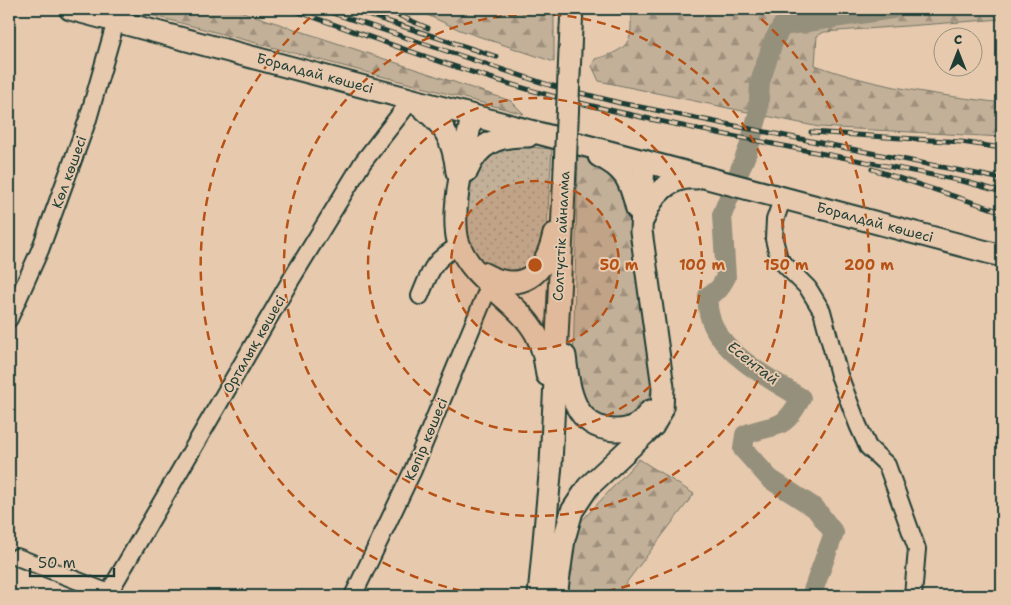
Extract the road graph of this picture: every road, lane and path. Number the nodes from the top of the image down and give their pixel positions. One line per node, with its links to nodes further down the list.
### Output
1 (70, 9): 3 (main road, Боралдай көшесі)
2 (572, 18): 8 (main road, Солтүстік айналма, bridge)
3 (116, 21): 4 (main road, Боралдай көшесі); 18 (street, Көл көшесі)
4 (412, 99): 5 (main road, Боралдай көшесі); 11 (main road); 23 (street, Орталық көшесі)
5 (472, 116): 6 (main road, Боралдай көшесі); 11 (main road)
6 (566, 142): 7 (main road, Боралдай көшесі); 11 (main road); 12 (main road)
7 (644, 161): 9 (main road, Боралдай көшесі); 12 (main road)
8 (564, 176): 15 (main road); 17 (main road, Солтүстік айналма)
9 (714, 179): 10 (main road, Боралдай көшесі); 12 (main road)
10 (783, 197): 14 (main road, Боралдай көшесі); 27 (street)
11 (458, 200): 13 (main road)
12 (641, 231): 19 (main road)
13 (460, 245): 15 (main road); 16 (street)
14 (1002, 256)
15 (491, 281): 20 (main road); 24 (street, Көпір көшесі)
16 (420, 296)
17 (558, 308): 19 (main road); 20 (main road, Солтүстік айналма)
18 (9, 319)
19 (661, 370): 26 (main road)
20 (553, 422): 21 (main road, Солтүстік айналма)
21 (551, 464): 25 (main road, Солтүстік айналма); 26 (main road, Солтүстік айналма)
22 (17, 557): 23 (street)
23 (108, 594)
24 (353, 596)
25 (539, 596)
26 (556, 596)
27 (913, 596)

